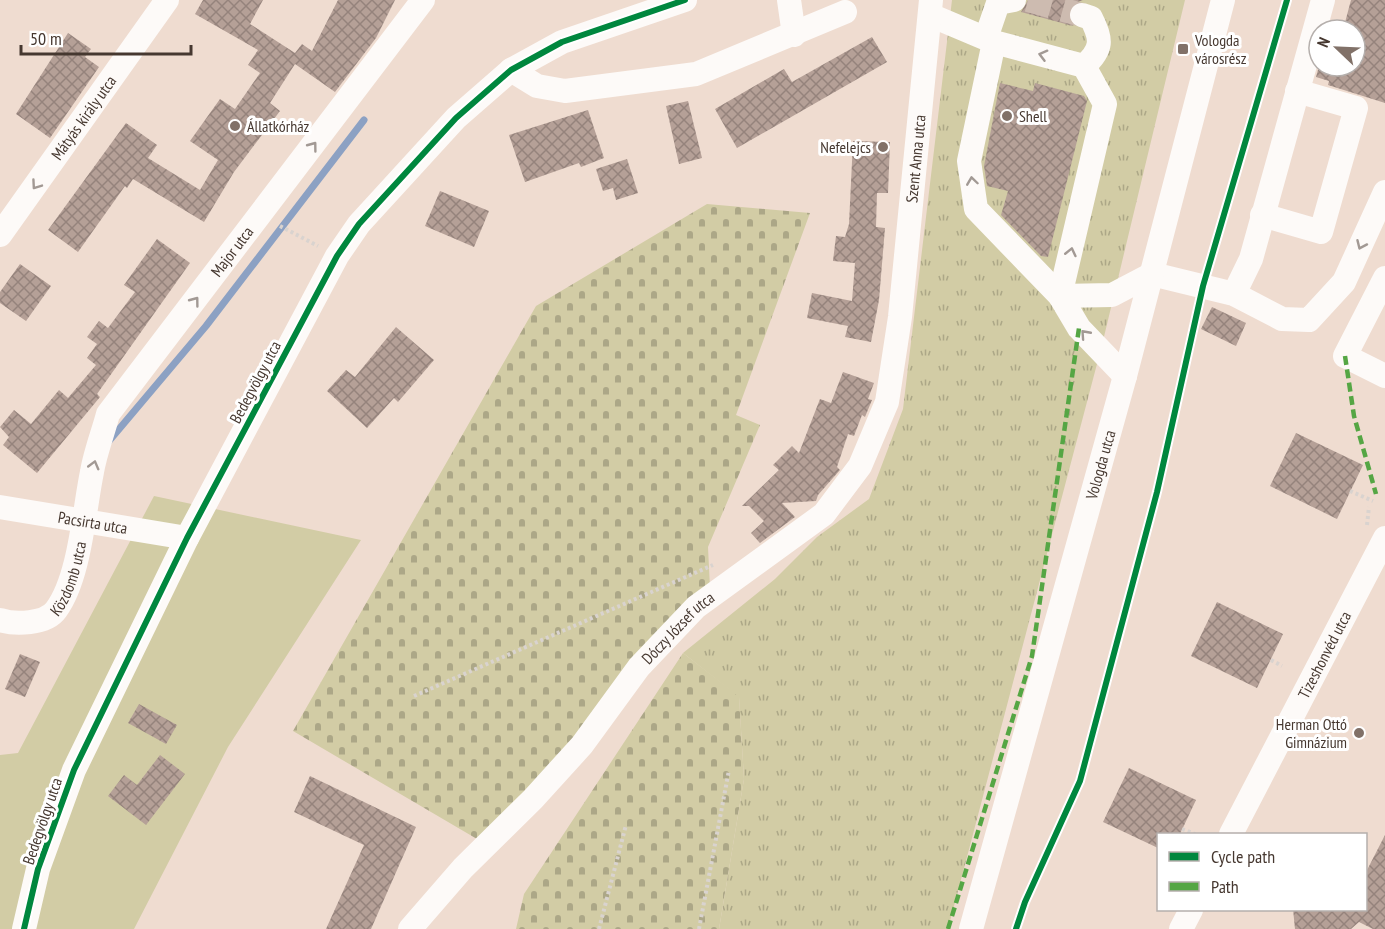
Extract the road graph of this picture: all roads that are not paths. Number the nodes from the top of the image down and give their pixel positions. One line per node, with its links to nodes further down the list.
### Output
1 (167, 0): 18 (street, Mátyás király utca, one-way to 18)
2 (423, 0): 27 (street, Major utca, one-way to 2)
3 (685, 0): 14 (street, Bedegvölgy utca)
4 (789, 0): 11 (street)
5 (1223, 0): 19 (street, Vologda utca)
6 (1323, 0): 15 (street)
7 (1004, 1): 12 (street)
8 (931, 7): 12 (street); 23 (street, Szent Anna utca)
9 (1089, 11): 13 (street)
10 (845, 12): 11 (street)
11 (794, 35): 14 (street)
12 (990, 40): 13 (street, one-way to 12); 22 (street, one-way to 12)
13 (1084, 66): 22 (street, one-way to 13)
14 (511, 70): 28 (street, Bedegvölgy utca)
15 (1297, 91): 17 (street); 17 (street)
16 (1385, 192): 21 (street, one-way to 21)
17 (1262, 215): 21 (street)
18 (0, 235)
19 (1152, 274): 21 (street); 22 (street); 24 (street, Vologda utca)
20 (1385, 278): 25 (street)
21 (1234, 294)
22 (1060, 296): 24 (street, one-way to 22)
23 (900, 317): 34 (street, Dóczy József utca)
24 (1125, 376): 35 (street, Vologda utca)
25 (1385, 376)
26 (0, 507): 27 (street, Pacsirta utca)
27 (84, 522): 28 (street, Pacsirta utca); 30 (street, Közdomb utca)
28 (187, 538): 33 (street, Bedegvölgy utca)
29 (1385, 538): 31 (street, Tizeshonvéd utca)
30 (0, 620)
31 (1232, 833)
32 (1190, 911): 36 (street)
33 (24, 929)
34 (410, 929)
35 (971, 929)
36 (1181, 929)

